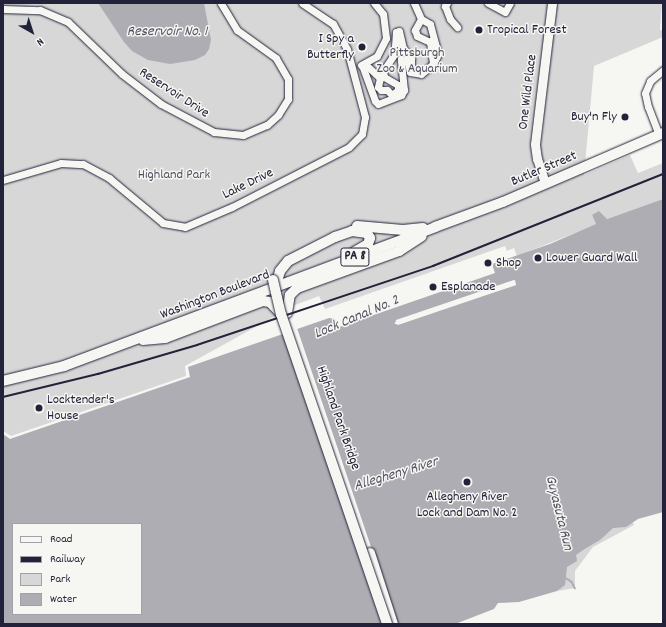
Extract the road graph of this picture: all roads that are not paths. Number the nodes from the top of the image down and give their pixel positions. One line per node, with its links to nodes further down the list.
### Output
1 (221, 3): 9 (street, Reservoir Drive)
2 (302, 3): 19 (street, Lake Drive)
3 (374, 3): 13 (street)
4 (414, 3): 10 (street)
5 (447, 3): 11 (street)
6 (488, 3): 7 (street)
7 (510, 3)
8 (552, 3): 20 (main road, One Wild Place)
9 (3, 9)
10 (421, 19): 12 (street); 12 (street)
11 (457, 27)
12 (432, 40): 15 (street)
13 (362, 65): 16 (street); 17 (street)
14 (663, 70): 18 (street)
15 (417, 72): 16 (street); 17 (street)
16 (378, 87): 17 (street)
17 (370, 90)
18 (661, 134): 20 (highway, Butler Street / PA 8)
19 (3, 180)
20 (545, 183): 21 (highway, Butler Street / PA 8)
21 (435, 227): 22 (highway, Washington Boulevard / PA 8); 22 (highway); 23 (highway)
22 (276, 282): 22 (highway); 23 (highway); 24 (highway, Washington Boulevard / PA 8)
23 (284, 313): 24 (highway); 26 (highway, Highland Park Bridge, bridge); 27 (highway, Highland Park Bridge)
24 (129, 342): 25 (highway, Washington Boulevard / PA 8)
25 (3, 380)
26 (387, 624)
27 (393, 624)

